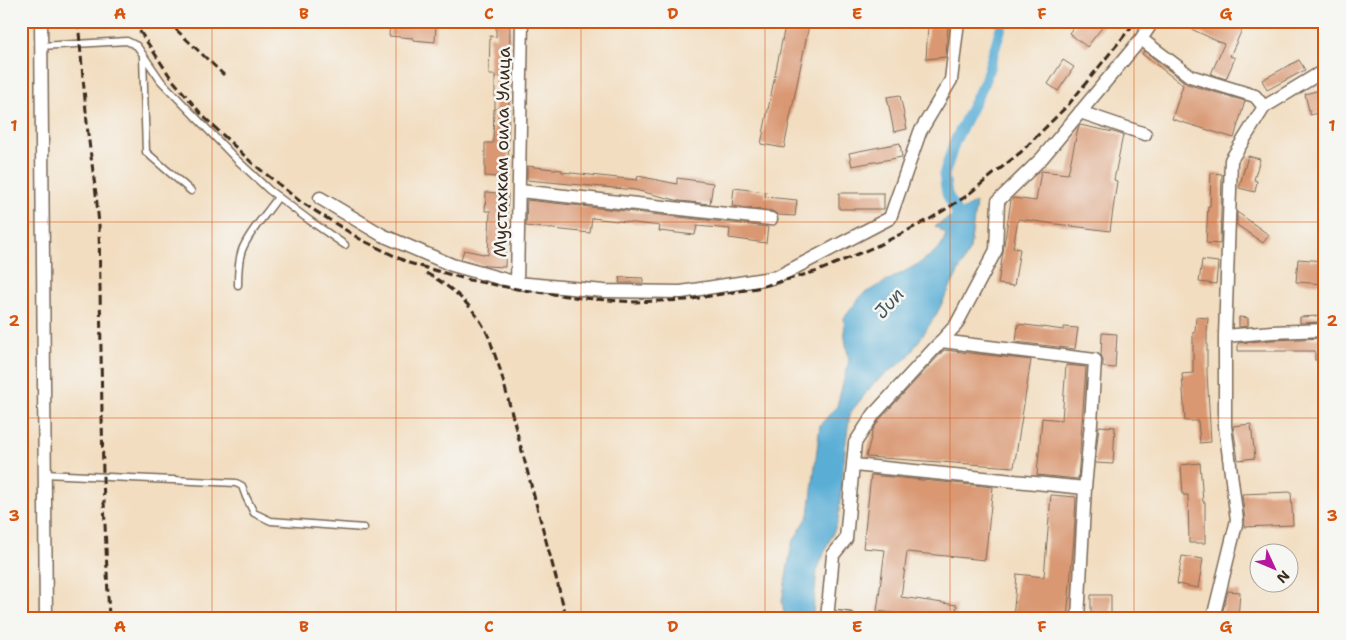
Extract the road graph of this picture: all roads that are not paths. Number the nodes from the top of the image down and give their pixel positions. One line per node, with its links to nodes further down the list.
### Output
1 (41, 21): 6 (street)
2 (522, 21): 13 (street, Мустахкам оила Улица)
3 (958, 21): 18 (street)
4 (1154, 21): 5 (street)
5 (1140, 39): 9 (street); 10 (street)
6 (41, 46): 7 (lane); 24 (street)
7 (143, 54): 12 (lane); 14 (lane)
8 (1325, 70): 9 (street)
9 (1264, 107): 21 (street)
10 (1080, 112): 11 (street); 22 (street)
11 (1145, 134)
12 (191, 191)
13 (520, 191): 16 (street); 18 (street, Мустахкам оила Улица)
14 (278, 197): 17 (lane); 19 (lane)
15 (320, 198): 18 (street)
16 (771, 219)
17 (345, 244)
18 (517, 283)
19 (238, 286)
20 (1325, 330): 21 (street)
21 (1225, 336): 31 (street)
22 (941, 341): 23 (street); 25 (street)
23 (854, 465): 25 (street); 27 (street)
24 (45, 474): 26 (lane); 28 (street)
25 (1085, 488): 30 (street)
26 (364, 528)
27 (827, 617): 29 (street)
28 (46, 619)
29 (850, 619)
30 (1078, 619)
31 (1215, 619)

